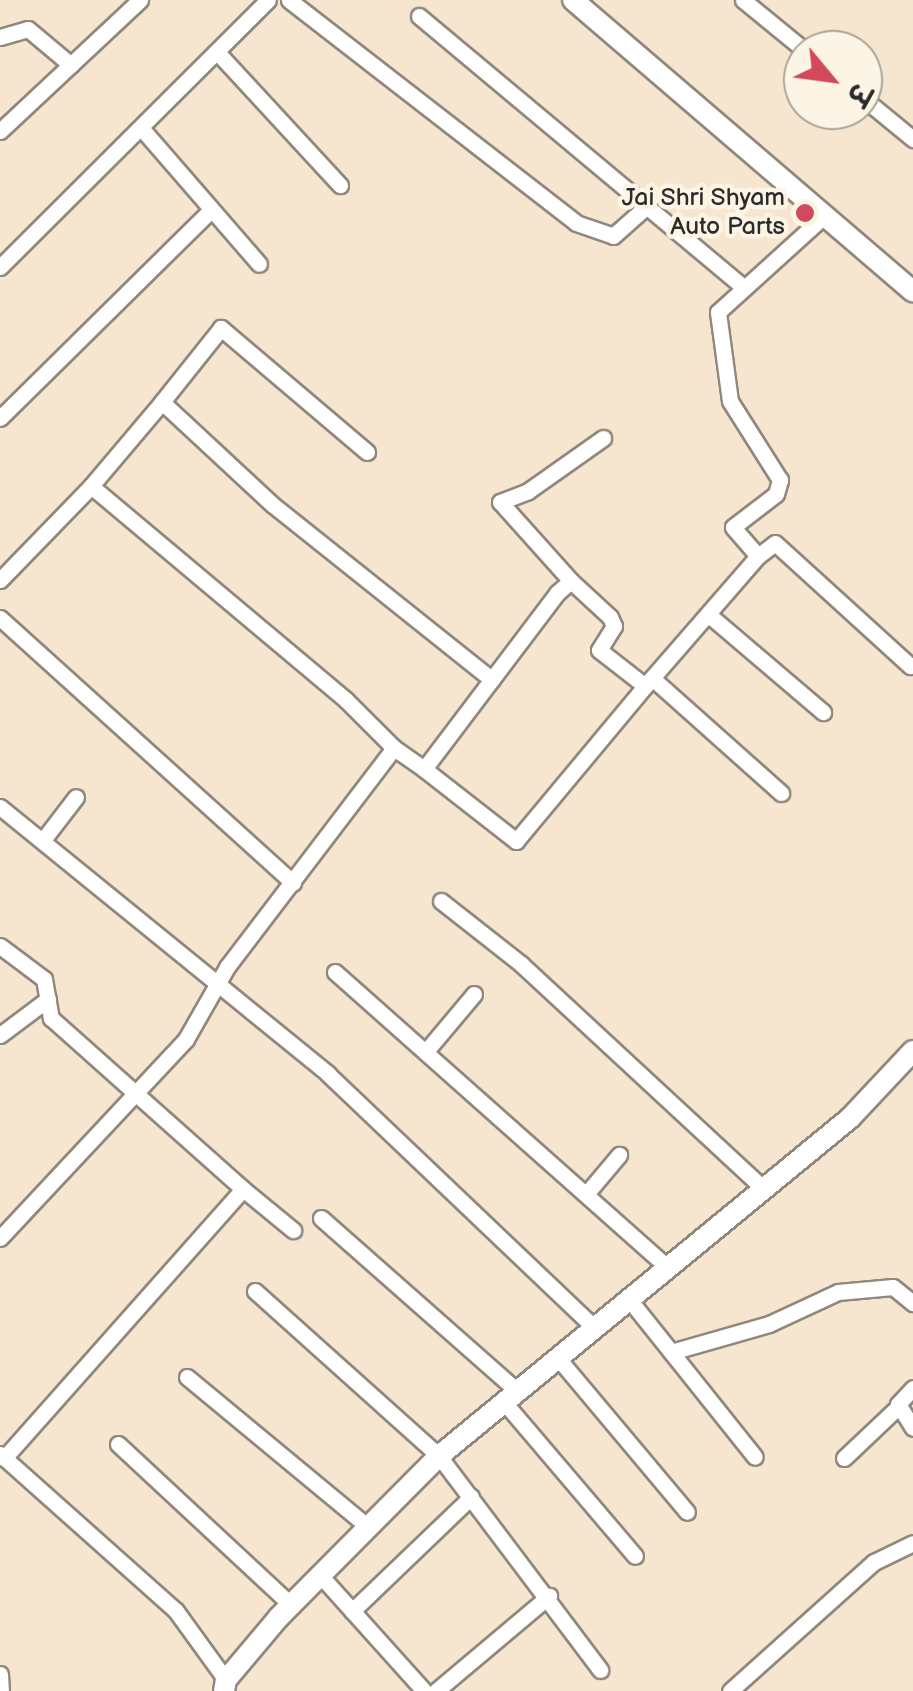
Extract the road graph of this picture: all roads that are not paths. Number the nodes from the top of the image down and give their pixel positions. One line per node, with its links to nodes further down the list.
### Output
1 (140, 0): 10 (street)
2 (268, 0): 9 (street)
3 (289, 0): 16 (street)
4 (743, 0): 7 (street)
5 (587, 4): 18 (street)
6 (418, 16): 16 (street)
7 (783, 33)
8 (0, 37): 10 (street)
9 (218, 54): 12 (street); 15 (street)
10 (72, 65): 13 (street)
11 (883, 114): 14 (street)
12 (142, 130): 17 (street); 20 (street)
13 (0, 131)
14 (913, 139)
15 (340, 185)
16 (646, 206): 21 (street)
17 (211, 210): 19 (street); 24 (street)
18 (824, 216): 21 (street); 22 (street)
19 (259, 264)
20 (0, 267)
21 (742, 286): 28 (street)
22 (913, 290)
23 (162, 402): 26 (street); 27 (street); 34 (street)
24 (0, 418)
25 (603, 438): 30 (street)
26 (367, 452)
27 (91, 486): 29 (street); 37 (street)
28 (758, 556): 31 (street); 33 (street)
29 (0, 580)
30 (571, 581): 34 (street); 35 (street)
31 (708, 615): 35 (street); 36 (street)
32 (0, 618): 43 (street)
33 (910, 666)
34 (492, 680): 38 (street)
35 (649, 682): 38 (street); 39 (street)
36 (823, 712)
37 (394, 748): 38 (street); 43 (street)
38 (424, 769)
39 (781, 793)
40 (76, 797): 42 (street)
41 (0, 808): 42 (street)
42 (43, 840): 47 (street)
43 (293, 883): 47 (street)
44 (442, 901): 55 (street)
45 (0, 946): 49 (street)
46 (335, 972): 51 (street)
47 (218, 983): 53 (street); 65 (street)
48 (474, 994): 51 (street)
49 (48, 999): 50 (street); 53 (street)
50 (0, 1036)
51 (427, 1050): 57 (street)
52 (913, 1051): 55 (street)
53 (138, 1096): 56 (street); 60 (street)
54 (619, 1156): 57 (street)
55 (763, 1188): 61 (street)
56 (244, 1189): 59 (street); 74 (street)
57 (587, 1193): 61 (street)
58 (321, 1218): 70 (street)
59 (293, 1230)
60 (0, 1238)
61 (667, 1266): 63 (street)
62 (255, 1291): 75 (street)
63 (628, 1298): 65 (street); 66 (street)
64 (913, 1304): 66 (street)
65 (594, 1327): 67 (street)
66 (672, 1352): 76 (street)
67 (557, 1358): 70 (street); 79 (street)
68 (187, 1377): 80 (street)
69 (913, 1388): 71 (street)
70 (510, 1396): 75 (street); 82 (street)
71 (898, 1408): 72 (street); 77 (street)
72 (913, 1428)
73 (118, 1444): 85 (street)
74 (2, 1456): 89 (street)
75 (438, 1456): 78 (street); 80 (street)
76 (756, 1457)
77 (844, 1458)
78 (471, 1497): 84 (street); 86 (street)
79 (687, 1512)
80 (367, 1526): 83 (street)
81 (913, 1543): 93 (street)
82 (635, 1556)
83 (320, 1575): 85 (street); 86 (street)
84 (549, 1596): 87 (street); 92 (street)
85 (290, 1605): 89 (street)
86 (352, 1611): 91 (street)
87 (600, 1670)
88 (0, 1674): 90 (street)
89 (225, 1686)
90 (1, 1691)
91 (424, 1691)
92 (436, 1691)
93 (730, 1691)

